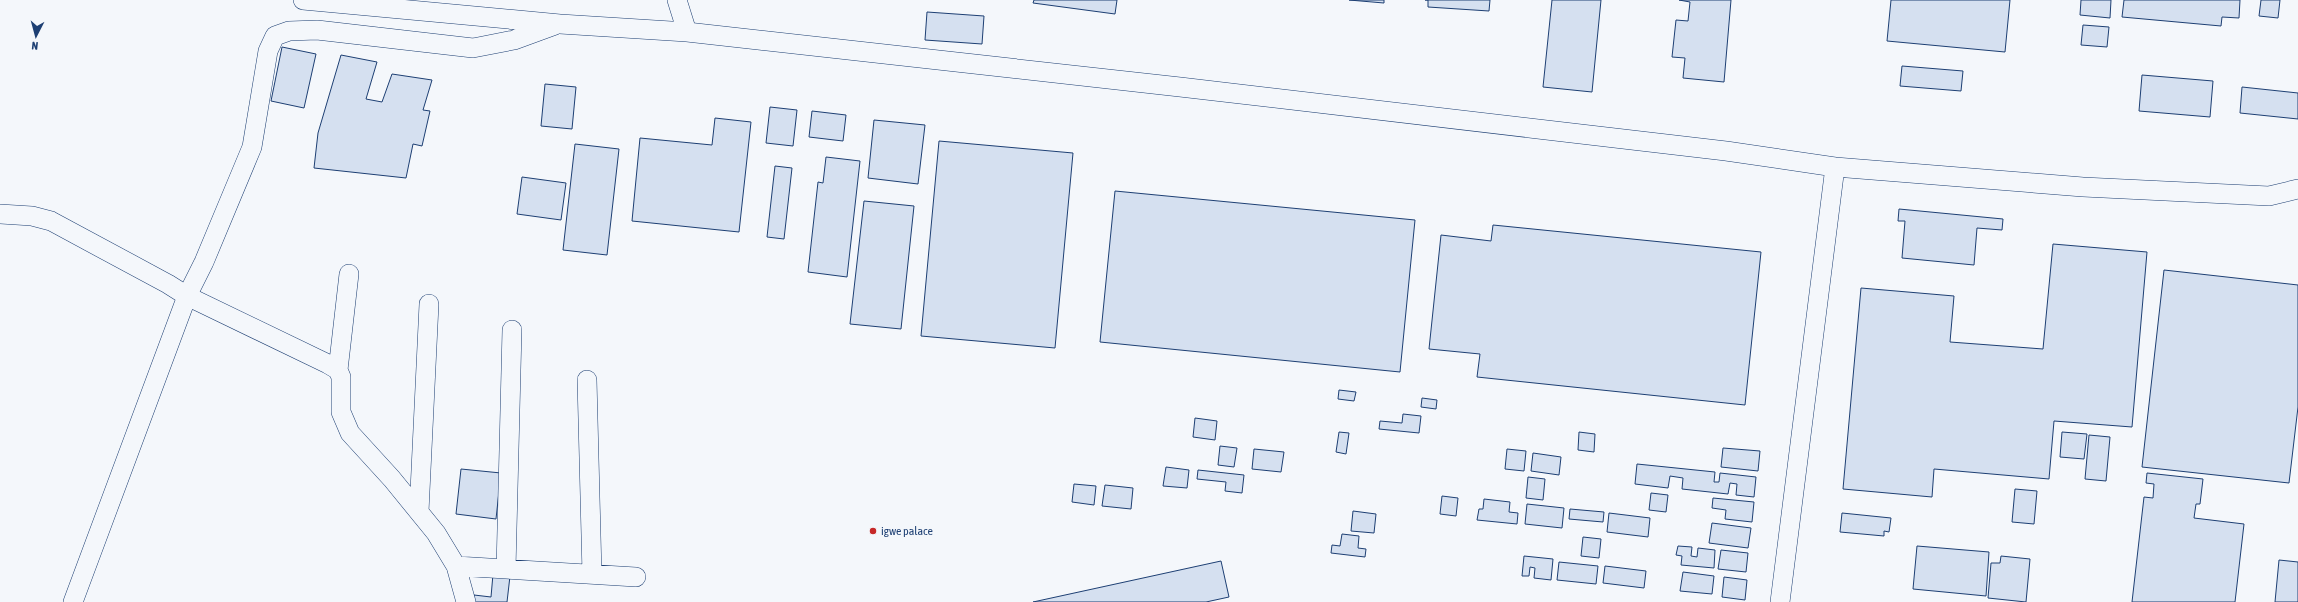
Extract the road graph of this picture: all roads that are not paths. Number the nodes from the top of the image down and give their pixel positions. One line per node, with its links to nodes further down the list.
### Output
1 (303, 0): 3 (street)
2 (677, 0): 4 (street)
3 (560, 24): 4 (street); 9 (street)
4 (687, 32): 5 (street)
5 (1835, 167): 6 (street); 21 (street)
6 (2298, 189)
7 (0, 214): 9 (street)
8 (349, 274): 12 (street)
9 (187, 296): 12 (street); 19 (street)
10 (429, 304): 14 (street)
11 (512, 330): 16 (street)
12 (338, 370): 14 (street)
13 (587, 380): 17 (street)
14 (419, 512): 15 (street)
15 (456, 566): 16 (street); 20 (street)
16 (506, 569): 17 (street)
17 (592, 574): 18 (street)
18 (636, 577)
19 (73, 602)
20 (466, 602)
21 (1780, 602)

